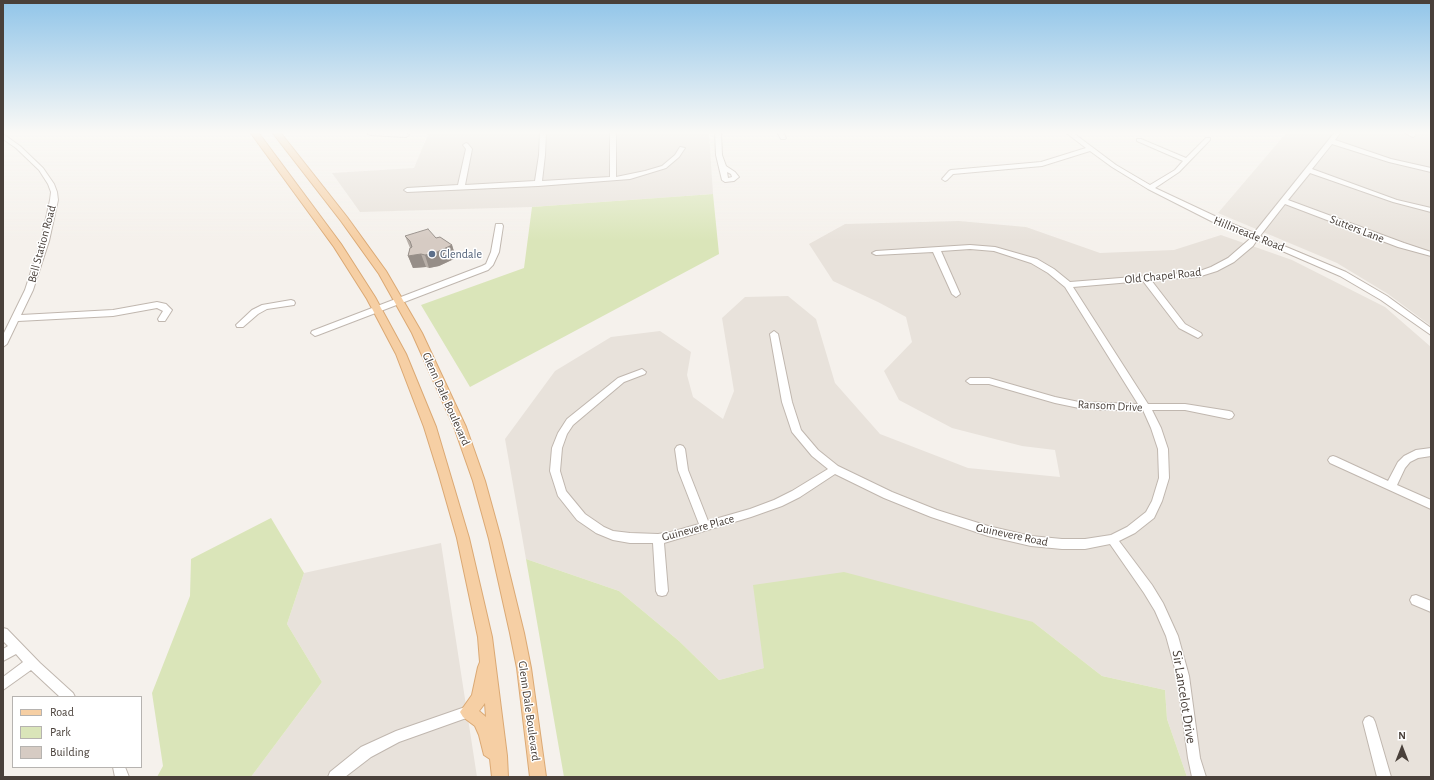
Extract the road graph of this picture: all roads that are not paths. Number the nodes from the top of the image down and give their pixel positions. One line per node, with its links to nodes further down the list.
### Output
1 (41, 168): 31 (street, Bell Station Road)
2 (281, 168): 30 (main road, Glenn Dale Boulevard)
3 (304, 168): 28 (main road, Glenn Dale Boulevard)
4 (465, 168): 15 (street)
5 (540, 168): 14 (street)
6 (614, 168): 12 (street)
7 (660, 168): 12 (street)
8 (992, 168): 13 (street)
9 (1117, 168): 16 (street, Hillmeade Road)
10 (1180, 168): 16 (street)
11 (1309, 170): 18 (street, Old Chapel Road); 19 (street)
12 (614, 179): 14 (street)
13 (945, 179)
14 (538, 184): 15 (street)
15 (461, 187): 17 (street)
16 (1150, 188): 21 (street, Hillmeade Road)
17 (407, 190)
18 (1284, 201): 21 (street, Old Chapel Road); 24 (street, Sutters Lane)
19 (1431, 210)
20 (499, 226): 28 (street)
21 (1256, 237): 25 (street, Old Chapel Road); 34 (street, Hillmeade Road)
22 (936, 249): 23 (street, Guinevere Road); 26 (street, Guinevere Road); 27 (street)
23 (876, 253)
24 (1431, 254)
25 (1146, 279): 26 (street, Old Chapel Road); 37 (street)
26 (1068, 285): 41 (street, Guinevere Road)
27 (956, 294)
28 (398, 300): 30 (street); 67 (main road, Glenn Dale Boulevard)
29 (291, 303): 33 (street)
30 (378, 310): 35 (street); 58 (main road, Glenn Dale Boulevard)
31 (16, 318): 32 (street); 38 (street, Bell Station Road)
32 (162, 320)
33 (240, 325)
34 (1431, 332)
35 (315, 333)
36 (774, 334): 46 (street, Guinevere Road)
37 (1198, 335)
38 (3, 344)
39 (642, 372): 50 (street, Guinevere Place)
40 (970, 381): 41 (street, Ransom Drive)
41 (1146, 408): 42 (street, Ransom Drive); 51 (street, Guinevere Road)
42 (1229, 415)
43 (680, 448): 49 (street)
44 (1431, 452): 47 (street)
45 (1333, 460): 47 (street)
46 (835, 469): 49 (street, Guinevere Place); 51 (street, Guinevere Road)
47 (1391, 486): 48 (street)
48 (1431, 505)
49 (705, 527): 50 (street, Guinevere Place)
50 (658, 539): 52 (street)
51 (1112, 539): 68 (street, Sir Lancelot Drive)
52 (662, 591)
53 (1416, 600): 54 (street)
54 (1431, 607)
55 (3, 633): 56 (street)
56 (16, 648): 57 (street); 59 (street)
57 (3, 655)
58 (487, 659): 62 (main road); 64 (main road, Glenn Dale Boulevard)
59 (31, 663): 60 (street); 61 (street)
60 (3, 684)
61 (68, 696)
62 (468, 712): 64 (main road); 65 (street)
63 (1369, 722): 69 (street)
64 (499, 756): 66 (main road, Glenn Dale Boulevard)
65 (336, 777)
66 (500, 777)
67 (538, 777)
68 (1200, 777)
69 (1384, 777)

